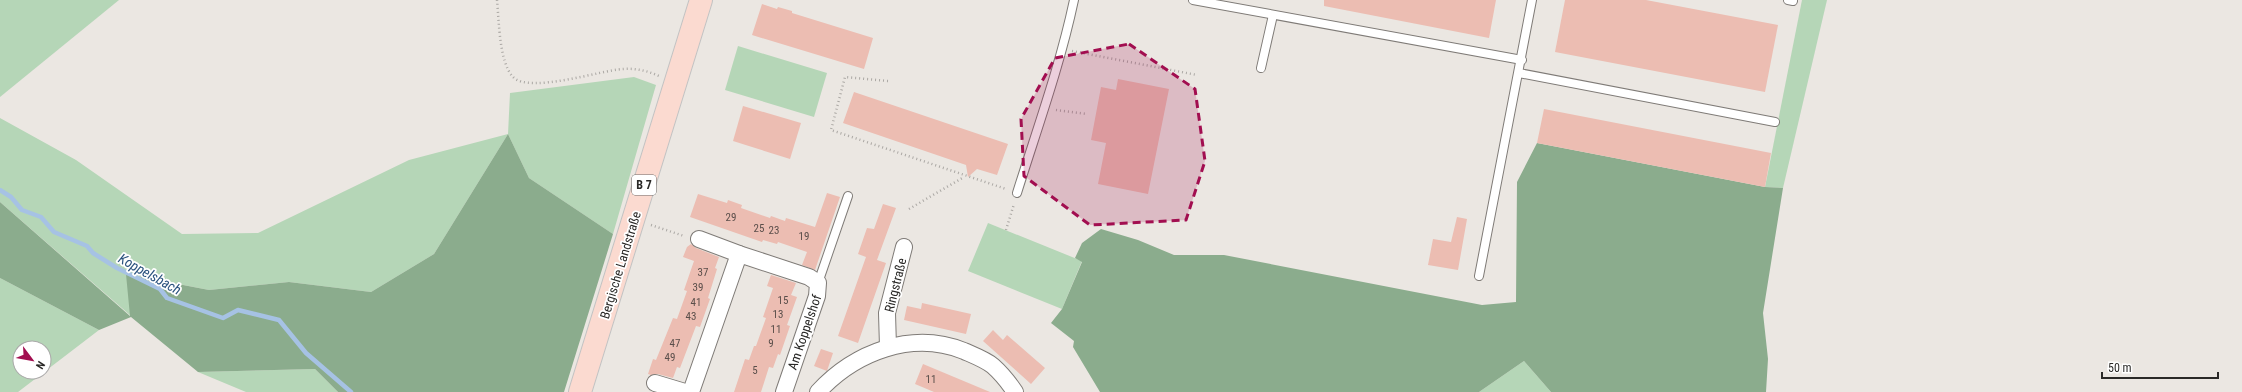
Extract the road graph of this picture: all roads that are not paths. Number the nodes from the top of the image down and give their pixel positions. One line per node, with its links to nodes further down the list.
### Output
1 (700, 0): 19 (main road, Bergische Landstraße / B 7)
2 (1074, 0): 10 (lane)
3 (1193, 0): 5 (lane)
4 (1532, 0): 6 (lane)
5 (1273, 15): 6 (lane); 7 (lane)
6 (1522, 60): 8 (lane)
7 (1261, 68)
8 (1519, 73): 9 (lane); 15 (lane)
9 (1775, 122)
10 (1017, 193)
11 (848, 196): 16 (lane)
12 (699, 239): 14 (street, Am Koppelshof)
13 (904, 247): 17 (street, Ringstraße)
14 (739, 254): 16 (street, Am Koppelshof); 21 (street)
15 (1479, 276)
16 (818, 283): 22 (street, Am Koppelshof)
17 (888, 347): 23 (street); 24 (street)
18 (655, 383): 20 (street)
19 (580, 392)
20 (685, 392)
21 (691, 392)
22 (784, 392)
23 (818, 392)
24 (1015, 392)

